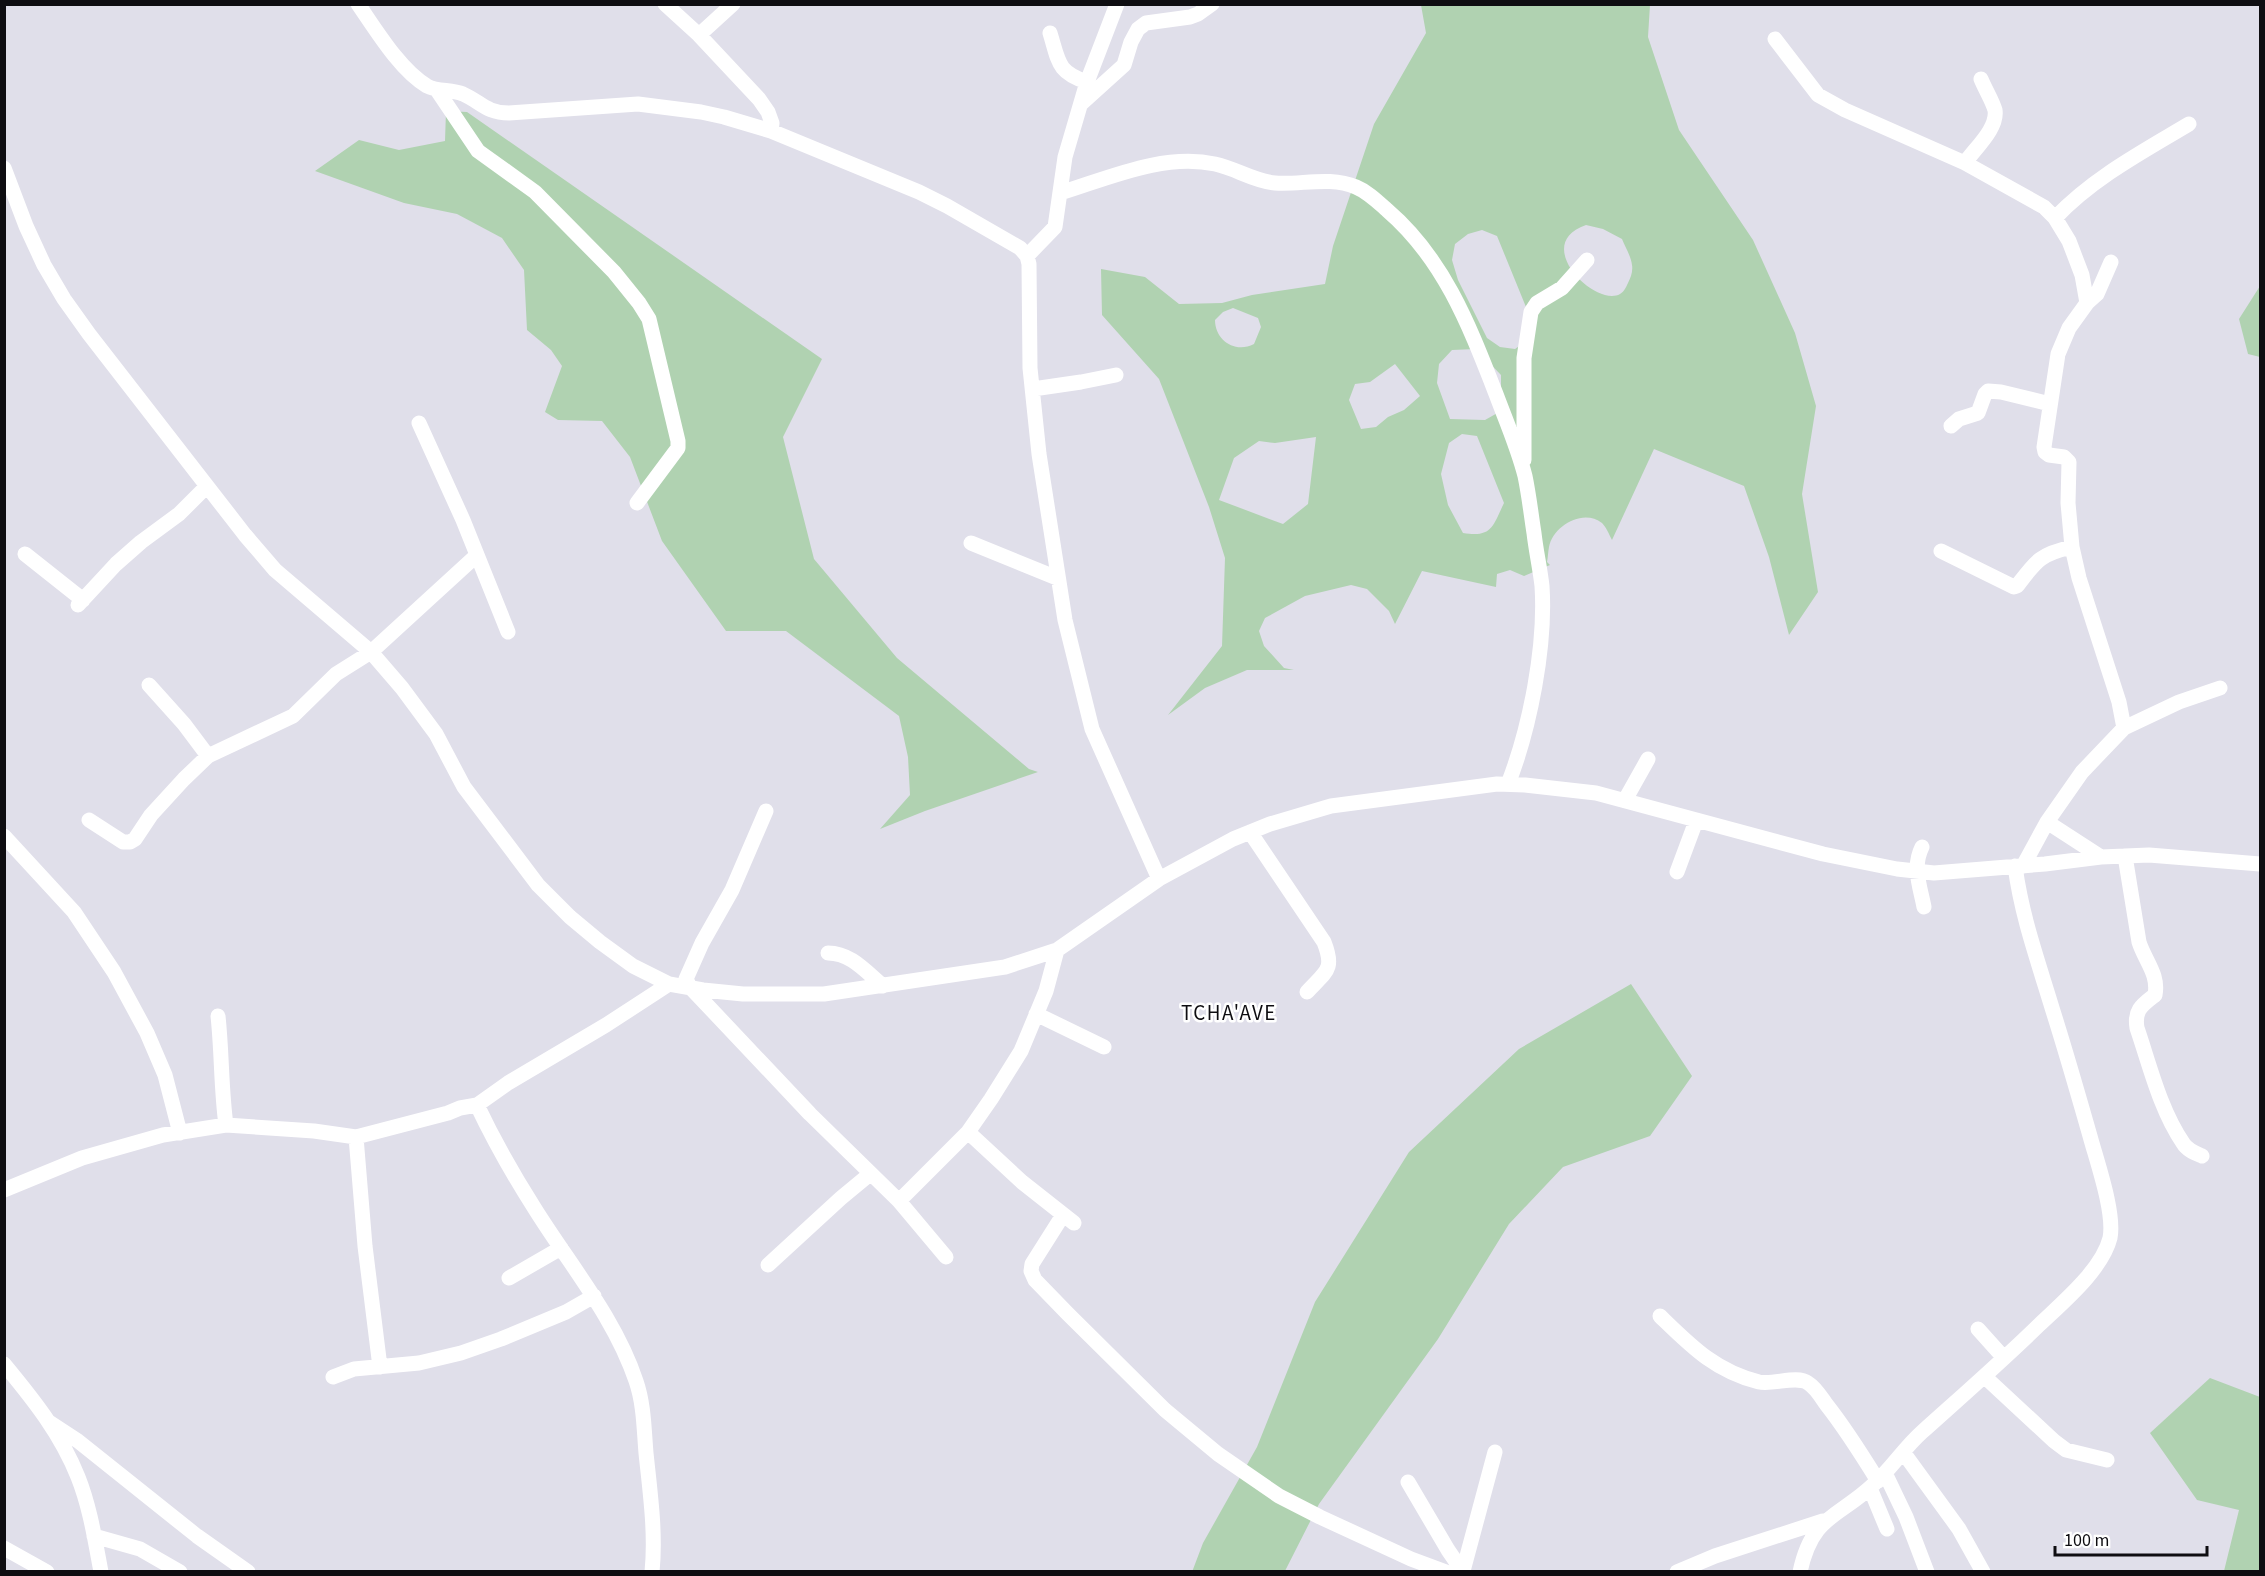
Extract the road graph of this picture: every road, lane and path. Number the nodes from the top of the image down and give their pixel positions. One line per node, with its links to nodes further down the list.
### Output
1 (358, 4): 11 (street)
2 (665, 4): 7 (street)
3 (733, 4): 7 (street)
4 (1117, 4): 10 (street)
5 (1212, 4): 12 (street)
6 (1050, 33): 10 (street)
7 (699, 35): 14 (street)
8 (1775, 39): 15 (street)
9 (1981, 79): 15 (street)
10 (1088, 82): 12 (street)
11 (437, 90): 14 (street); 30 (street)
12 (1082, 103): 17 (street)
13 (2189, 124): 18 (street)
14 (771, 131): 19 (street)
15 (1965, 163): 18 (street)
16 (5, 172): 29 (street)
17 (1060, 193): 19 (street); 28 (street)
18 (2055, 218): 22 (street)
19 (1027, 256): 24 (street)
20 (1587, 260): 28 (street)
21 (2111, 262): 22 (street)
22 (2087, 303): 25 (street)
23 (1116, 375): 24 (street)
24 (1033, 389): 36 (street)
25 (2050, 404): 27 (street); 32 (street)
26 (419, 423): 35 (street)
27 (1951, 426)
28 (1524, 475): 44 (street)
29 (207, 486): 34 (street); 38 (street)
30 (637, 503)
31 (971, 543): 36 (street)
32 (2072, 547): 33 (street); 41 (street)
33 (1941, 551)
34 (25, 554)
35 (477, 555): 37 (street); 38 (street)
36 (1057, 578): 59 (street)
37 (508, 632)
38 (371, 652): 42 (street); 63 (street)
39 (149, 685): 42 (street)
40 (2220, 688): 41 (street)
41 (2124, 728): 49 (street)
42 (208, 756): 47 (street)
43 (1648, 759): 45 (street)
44 (1508, 784): 45 (street); 50 (street)
45 (1625, 800): 48 (street)
46 (766, 811): 65 (street)
47 (89, 820)
48 (1696, 821): 57 (street); 58 (street)
49 (2047, 822): 54 (street); 56 (street)
50 (1250, 832): 59 (street); 66 (street)
51 (4, 836): 73 (street)
52 (1922, 847): 57 (street)
53 (2125, 856): 54 (street); 55 (street); 75 (street)
54 (2101, 857): 56 (street)
55 (2260, 864)
56 (2019, 866): 57 (street); 86 (street)
57 (1916, 871): 60 (street)
58 (1677, 872)
59 (1159, 879): 61 (street)
60 (1924, 907)
61 (1057, 950): 64 (street); 67 (street)
62 (828, 953): 64 (street)
63 (669, 984): 65 (street); 70 (street)
64 (883, 986): 65 (street)
65 (690, 987): 76 (street)
66 (1307, 992)
67 (1036, 1014): 69 (street); 72 (street)
68 (218, 1016): 71 (street)
69 (1104, 1047)
70 (477, 1105): 74 (street); 79 (street)
71 (226, 1125): 73 (street); 74 (street)
72 (968, 1132): 78 (street); 107 (street)
73 (180, 1133): 77 (street)
74 (356, 1137): 88 (street)
75 (2202, 1156)
76 (870, 1174): 78 (street); 81 (street)
77 (4, 1190)
78 (899, 1201): 80 (street)
79 (561, 1248): 82 (street); 83 (street)
80 (946, 1257)
81 (768, 1265)
82 (509, 1278)
83 (594, 1296): 88 (street); 106 (street)
84 (1660, 1316): 95 (street)
85 (1978, 1329): 86 (street)
86 (2004, 1358): 90 (street)
87 (4, 1364): 91 (street)
88 (380, 1367): 89 (street)
89 (333, 1377)
90 (1985, 1377): 93 (street); 94 (street)
91 (49, 1422): 99 (street); 105 (street)
92 (1495, 1452): 101 (street)
93 (1903, 1452): 95 (street); 111 (street)
94 (2107, 1460)
95 (1878, 1481): 97 (street); 98 (street); 110 (street)
96 (1408, 1482): 101 (street)
97 (1823, 1521): 108 (street); 109 (street)
98 (1887, 1529)
99 (94, 1536): 103 (street); 104 (street)
100 (4, 1548): 102 (street)
101 (1463, 1571)
102 (47, 1572)
103 (101, 1572)
104 (180, 1572)
105 (248, 1572)
106 (652, 1572)
107 (1446, 1572)
108 (1677, 1572)
109 (1800, 1572)
110 (1927, 1572)
111 (1983, 1572)

